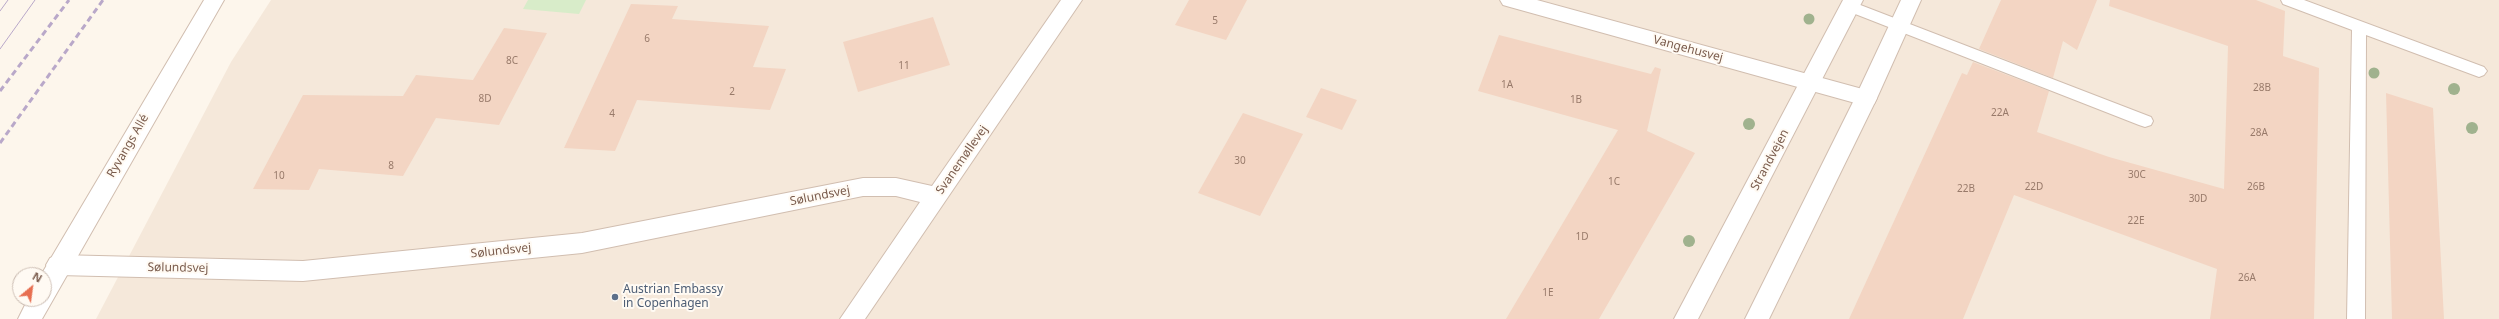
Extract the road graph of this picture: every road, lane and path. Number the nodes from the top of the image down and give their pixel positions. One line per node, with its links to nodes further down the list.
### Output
1 (214, 0): 14 (street, Ryvangs Allé)
2 (1072, 0): 13 (street, Svanemøllevej)
3 (1510, 0): 10 (street, Vangehusvej)
4 (1911, 0): 7 (street)
5 (2288, 0): 8 (lane)
6 (1851, 3): 7 (lane); 10 (street, Strandvejen)
7 (1898, 25): 11 (street); 12 (lane)
8 (2360, 27): 9 (lane); 21 (lane)
9 (2479, 71)
10 (1811, 82): 11 (street, Vangehusvej); 19 (street, Strandvejen)
11 (1866, 98): 20 (street)
12 (2145, 121)
13 (937, 196): 14 (street, Sølundsvej); 18 (street, Svanemøllevej)
14 (58, 265): 15 (street, Ryvangs Allé)
15 (52, 277)
16 (36, 307): 17 (street)
17 (30, 319)
18 (852, 319)
19 (1686, 319)
20 (1757, 319)
21 (2356, 319)

